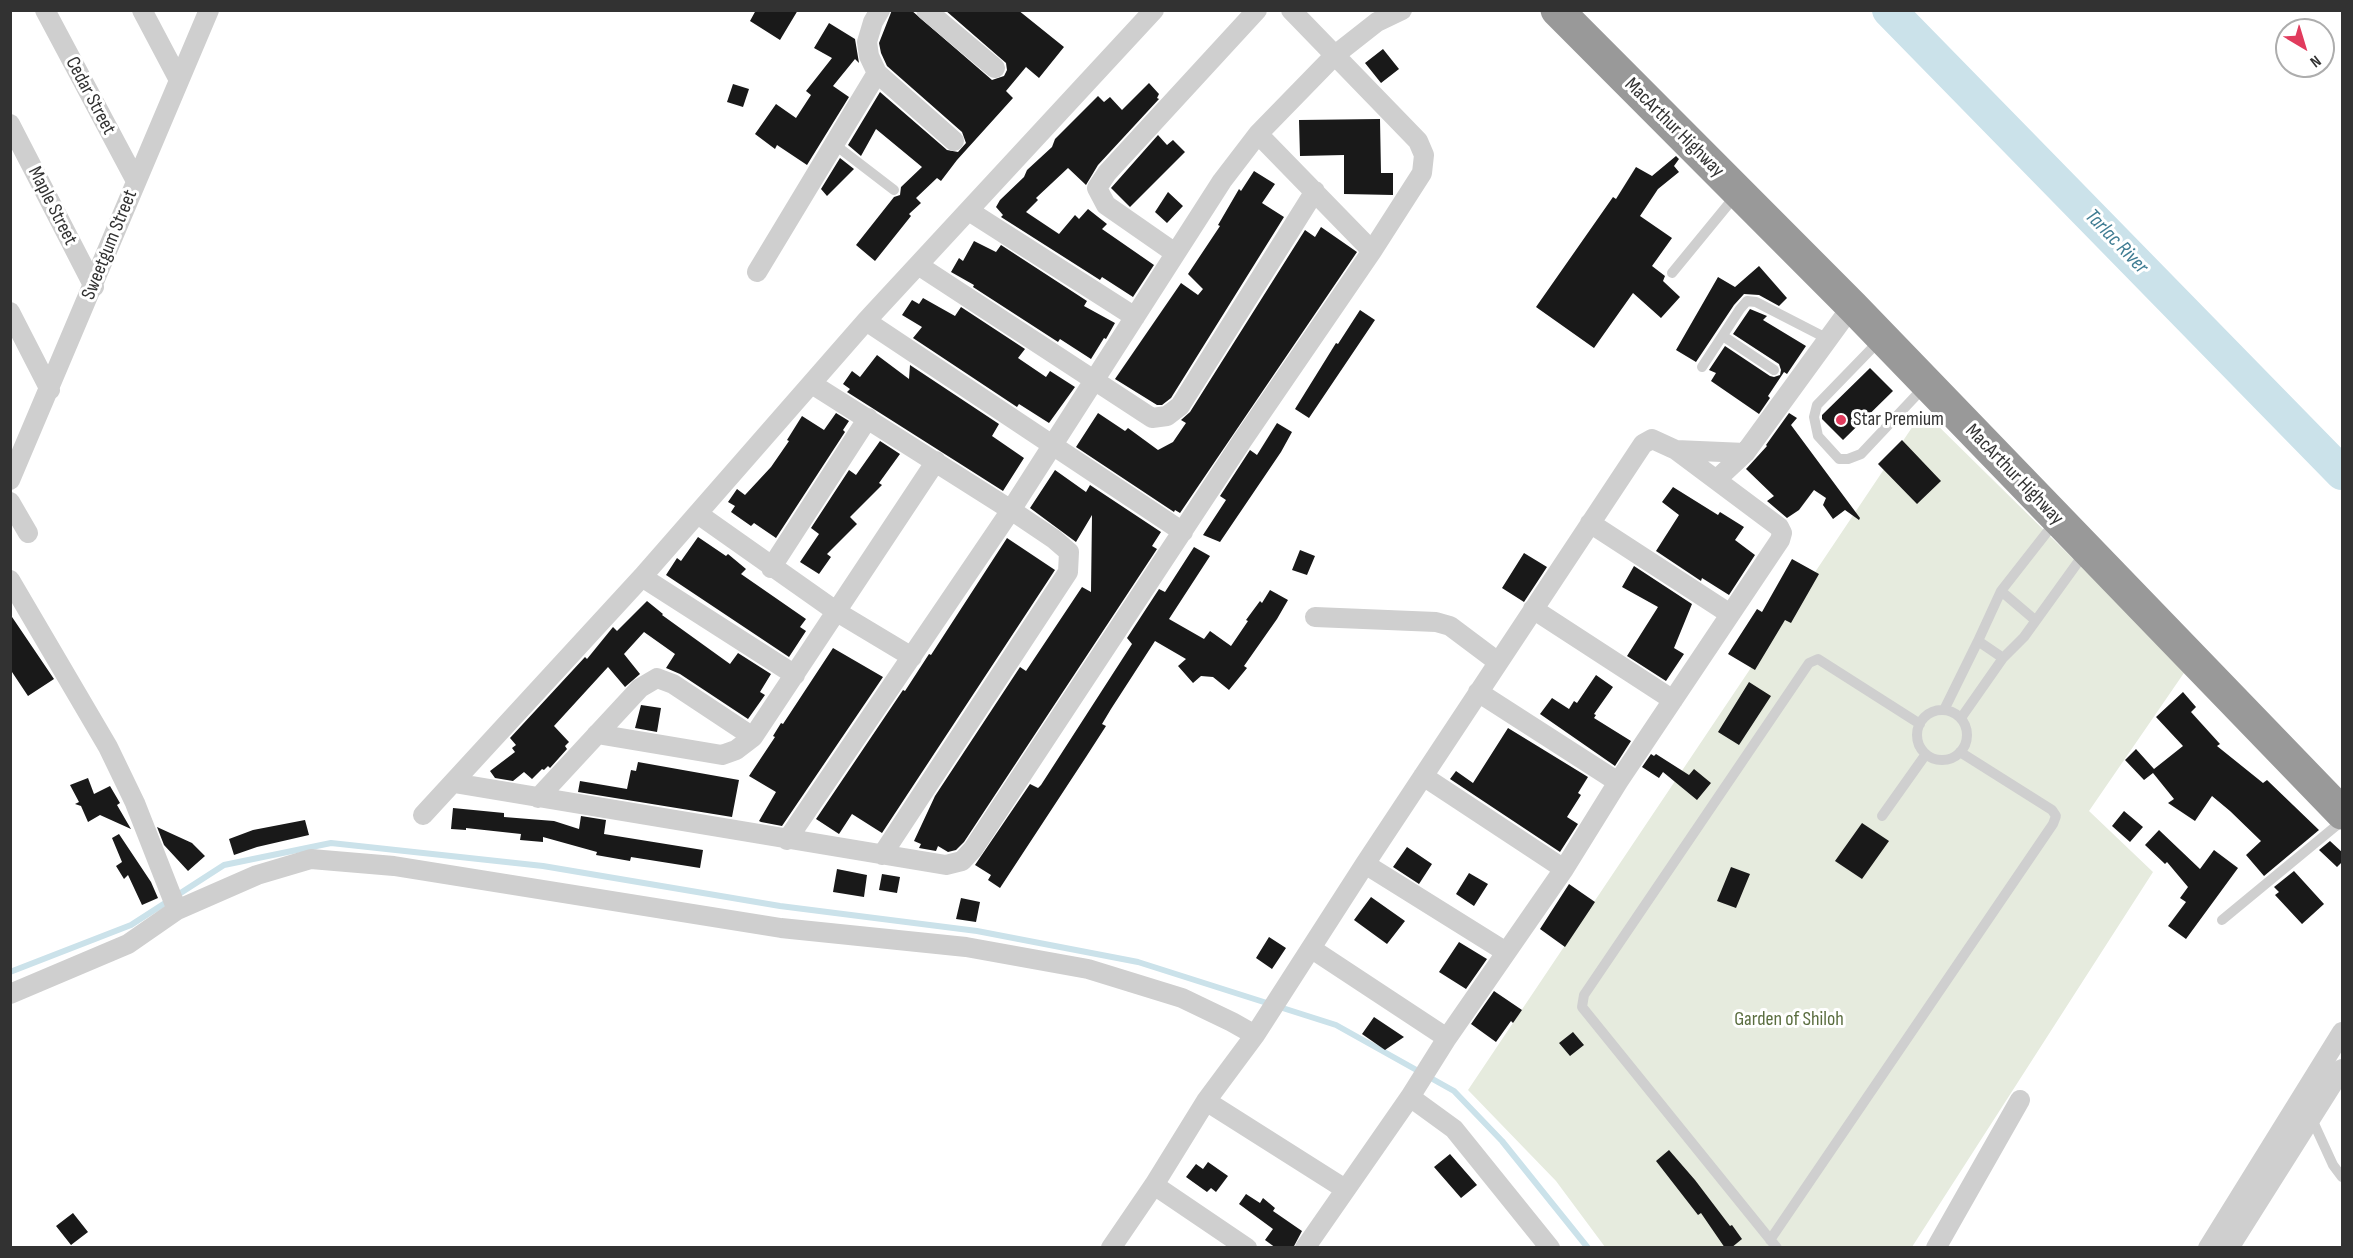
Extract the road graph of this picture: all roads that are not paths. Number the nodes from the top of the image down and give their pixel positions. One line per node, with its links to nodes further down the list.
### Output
1 (45, 10): 20 (street, Cedar Street)
2 (142, 10): 15 (street)
3 (209, 10): 15 (street, Sweetgum Street)
4 (880, 10): 14 (street)
5 (926, 10): 13 (street)
6 (1154, 10): 24 (street)
7 (1257, 10): 26 (street)
8 (1291, 10): 12 (street)
9 (1402, 10): 11 (street)
10 (1557, 10): 23 (highway, MacArthur Highway)
11 (1379, 16): 12 (street)
12 (1335, 55): 17 (street); 25 (street)
13 (995, 68)
14 (877, 73): 18 (street); 19 (street)
15 (179, 80): 20 (street, Sweetgum Street)
16 (10, 124): 30 (street, Maple Street)
17 (1258, 134): 22 (street); 26 (street)
18 (954, 141)
19 (834, 144): 21 (lane); 28 (street)
20 (136, 181): 30 (street, Sweetgum Street)
21 (894, 190)
22 (1315, 191): 25 (street); 40 (street)
23 (1738, 192): 29 (lane); 31 (highway, MacArthur Highway)
24 (969, 211): 27 (street); 33 (street)
25 (1372, 251): 56 (street)
26 (1175, 253): 33 (street)
27 (918, 265): 34 (street); 40 (street)
28 (757, 272)
29 (1672, 273)
30 (94, 287): 43 (street, Sweetgum Street)
31 (1852, 306): 36 (highway, MacArthur Highway); 37 (street)
32 (10, 312): 43 (street)
33 (1135, 317): 40 (street)
34 (866, 321): 41 (street); 45 (street)
35 (1723, 336): 37 (lane); 38 (lane); 39 (lane)
36 (1882, 338): 42 (highway, MacArthur Highway); 42 (lane)
37 (1828, 339): 47 (street)
38 (1702, 367)
39 (1774, 370)
40 (1094, 381): 45 (street)
41 (812, 384): 44 (street); 53 (street)
42 (1927, 384): 54 (highway, MacArthur Highway)
43 (50, 390): 49 (street, Sweetgum Street)
44 (868, 418): 48 (street); 59 (street)
45 (1054, 445): 52 (street); 56 (street)
46 (1676, 450): 47 (street); 50 (street); 55 (street)
47 (1745, 453): 50 (street)
48 (936, 461): 52 (street); 64 (street)
49 (10, 480)
50 (1716, 480): 65 (street)
51 (10, 502): 57 (street)
52 (1011, 510): 69 (street); 91 (street)
53 (698, 514): 59 (street); 60 (street)
54 (2057, 519): 58 (highway, MacArthur Highway); 62 (lane)
55 (1590, 523): 63 (street); 65 (street)
56 (1183, 532): 91 (street)
57 (28, 533)
58 (2087, 550): 67 (lane); 86 (highway, MacArthur Highway)
59 (771, 568): 64 (street)
60 (642, 577): 72 (street); 84 (street)
61 (10, 580): 94 (street)
62 (2001, 591): 67 (lane); 68 (lane)
63 (1533, 609): 71 (street); 74 (street)
64 (837, 612): 69 (street); 72 (street)
65 (1730, 614): 74 (street)
66 (1316, 617): 71 (street)
67 (2035, 620): 70 (lane)
68 (1978, 641): 70 (lane); 75 (lane)
69 (912, 657): 90 (street)
70 (2003, 658): 76 (lane)
71 (1498, 662): 73 (street)
72 (795, 675): 79 (street)
73 (1478, 692): 82 (street); 83 (street)
74 (1674, 700): 83 (street)
75 (1944, 710): 76 (lane); 77 (lane)
76 (1961, 718): 80 (lane)
77 (1920, 724): 81 (lane); 112 (lane)
78 (597, 734): 79 (street); 79 (street); 85 (street)
79 (753, 737)
80 (1960, 752): 81 (lane); 112 (lane)
81 (1926, 754): 88 (lane)
82 (1423, 776): 92 (street); 93 (street)
83 (1618, 782): 93 (street)
84 (454, 783): 85 (street); 87 (street)
85 (538, 798): 90 (street)
86 (2343, 813)
87 (423, 815)
88 (1882, 816)
89 (2343, 821): 95 (lane)
90 (787, 840): 91 (street)
91 (882, 855)
92 (1365, 864): 96 (street); 97 (street)
93 (1564, 868): 97 (street)
94 (177, 910): 98 (street); 100 (street)
95 (2222, 921)
96 (1312, 948): 100 (street); 101 (street)
97 (1506, 952): 101 (street)
98 (10, 994)
99 (2343, 1032): 102 (street)
100 (1255, 1035): 106 (street)
101 (1447, 1038): 104 (street)
102 (2327, 1056): 103 (street); 111 (street)
103 (2342, 1069): 107 (street)
104 (1410, 1097): 110 (street); 116 (street)
105 (2020, 1100): 117 (street)
106 (1206, 1101): 109 (street); 110 (street)
107 (2311, 1117): 108 (lane); 111 (street)
108 (2343, 1177)
109 (1154, 1185): 113 (street); 114 (street)
110 (1346, 1189): 115 (street)
111 (2249, 1197): 118 (street); 119 (street)
112 (1774, 1244)
113 (1111, 1248)
114 (1247, 1248)
115 (1305, 1248)
116 (1550, 1248)
117 (1936, 1248)
118 (2208, 1248)
119 (2229, 1248)

